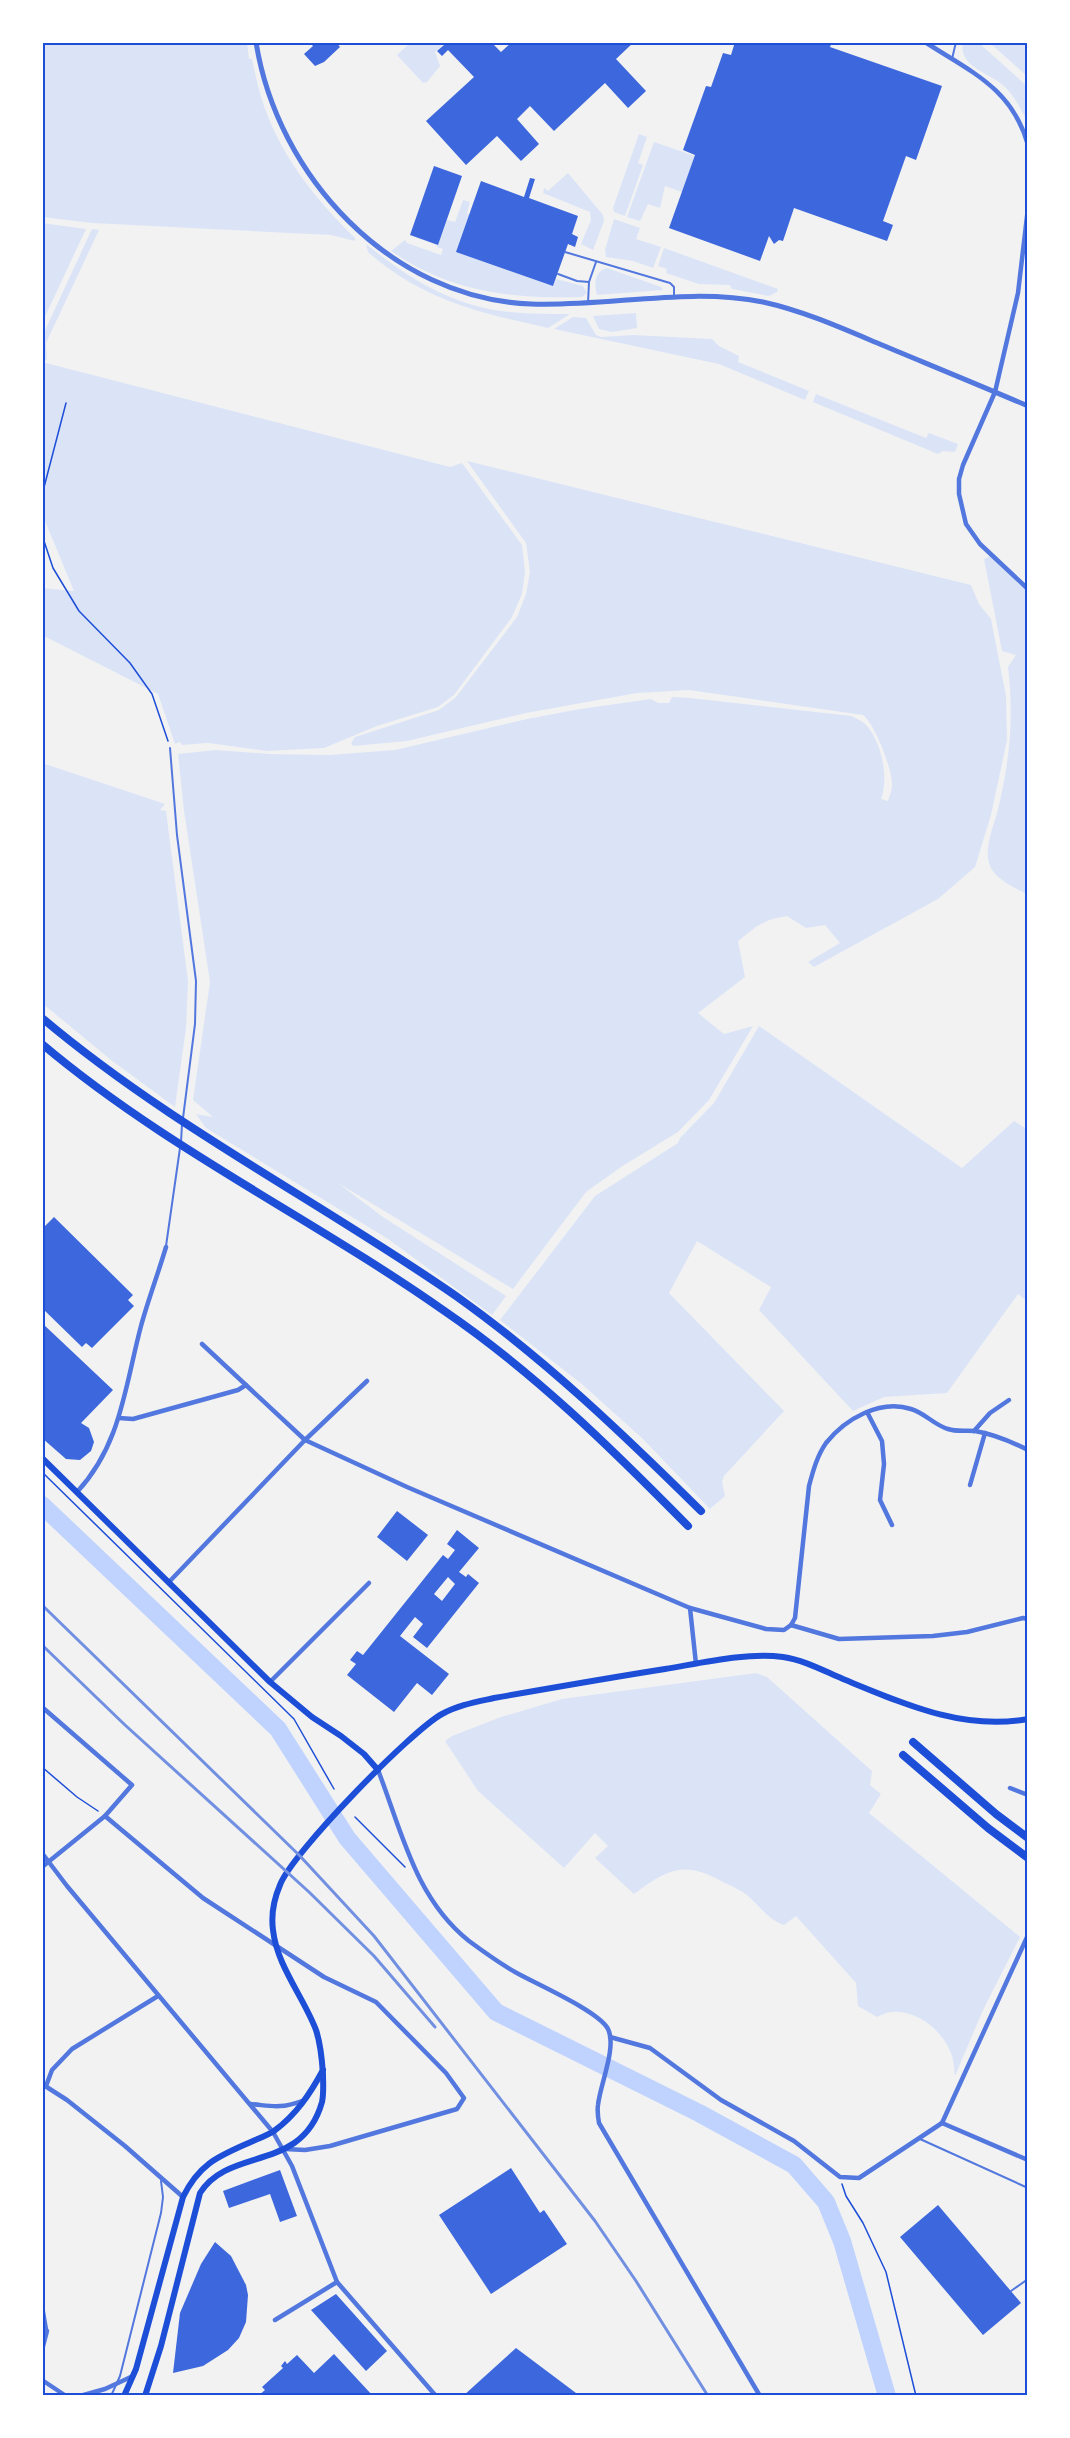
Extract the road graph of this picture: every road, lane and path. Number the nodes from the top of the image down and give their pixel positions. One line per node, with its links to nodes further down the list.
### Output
1 (256, 42): 12 (street)
2 (925, 42): 4 (street)
3 (956, 42): 4 (lane)
4 (952, 59): 5 (street)
5 (1028, 145)
6 (1028, 208): 13 (street)
7 (566, 252): 8 (lane)
8 (596, 262): 10 (lane); 11 (lane)
9 (558, 274): 10 (lane)
10 (589, 282): 12 (lane)
11 (674, 297): 12 (street); 13 (street)
12 (588, 303)
13 (995, 392): 15 (street); 17 (street)
14 (66, 403): 16 (path)
15 (1028, 405)
16 (42, 495): 18 (path)
17 (1028, 588)
18 (170, 748): 21 (lane)
19 (42, 1018): 36 (highway)
20 (42, 1044): 38 (highway)
21 (166, 1247): 27 (street)
22 (202, 1344): 24 (street)
23 (367, 1381): 30 (street)
24 (246, 1385): 27 (street); 30 (street)
25 (1009, 1400): 28 (street)
26 (867, 1412): 28 (street); 37 (street); 43 (street)
27 (119, 1418): 35 (street)
28 (974, 1431): 29 (street)
29 (985, 1433): 31 (street); 34 (street)
30 (305, 1440): 39 (street); 41 (street)
31 (1028, 1450)
32 (42, 1458): 35 (main road)
33 (42, 1472): 53 (path)
34 (970, 1485)
35 (77, 1492): 39 (main road)
36 (701, 1511)
37 (892, 1525)
38 (688, 1526)
39 (169, 1582): 45 (main road)
40 (369, 1583): 45 (street)
41 (690, 1608): 43 (street); 44 (street)
42 (1028, 1619): 43 (street)
43 (791, 1625)
44 (696, 1664): 47 (main road); 51 (main road)
45 (270, 1682): 51 (main road)
46 (42, 1707): 55 (street)
47 (1028, 1719)
48 (913, 1742): 57 (highway)
49 (903, 1755): 59 (highway)
50 (42, 1767): 55 (path)
51 (378, 1770): 66 (street); 67 (main road)
52 (1010, 1788): 54 (street)
53 (334, 1789)
54 (1028, 1795)
55 (105, 1816): 61 (street); 74 (street)
56 (355, 1816): 63 (path)
57 (1028, 1838)
58 (42, 1853): 61 (street)
59 (1028, 1858)
60 (42, 1861): 61 (lane)
61 (50, 1862): 62 (street); 65 (street)
62 (42, 1867)
63 (410, 1872)
64 (1028, 1935): 71 (street)
65 (158, 1996): 68 (street); 70 (street)
66 (610, 2037): 77 (street); 97 (street)
67 (323, 2069): 69 (main road); 74 (main road)
68 (44, 2085): 76 (street)
69 (306, 2100): 70 (street); 72 (main road)
70 (250, 2104): 72 (street)
71 (942, 2123): 73 (street); 75 (street)
72 (273, 2132): 74 (street); 79 (main road)
73 (920, 2139): 77 (street); 78 (lane)
74 (284, 2149): 80 (main road); 82 (street)
75 (1028, 2160)
76 (160, 2175): 79 (street); 90 (lane)
77 (840, 2177): 98 (path)
78 (1028, 2188)
79 (183, 2197): 80 (main road); 88 (main road)
80 (198, 2204): 95 (main road)
81 (1028, 2279): 83 (lane)
82 (337, 2282): 85 (street); 96 (street)
83 (1011, 2291)
84 (42, 2302): 86 (street)
85 (275, 2320)
86 (47, 2331): 87 (street)
87 (42, 2350)
88 (133, 2376): 90 (street); 94 (main road)
89 (42, 2380): 91 (street)
90 (116, 2385): 92 (street); 93 (lane)
91 (66, 2396)
92 (80, 2396)
93 (111, 2396)
94 (124, 2396)
95 (145, 2396)
96 (436, 2396)
97 (760, 2396)
98 (916, 2396)

